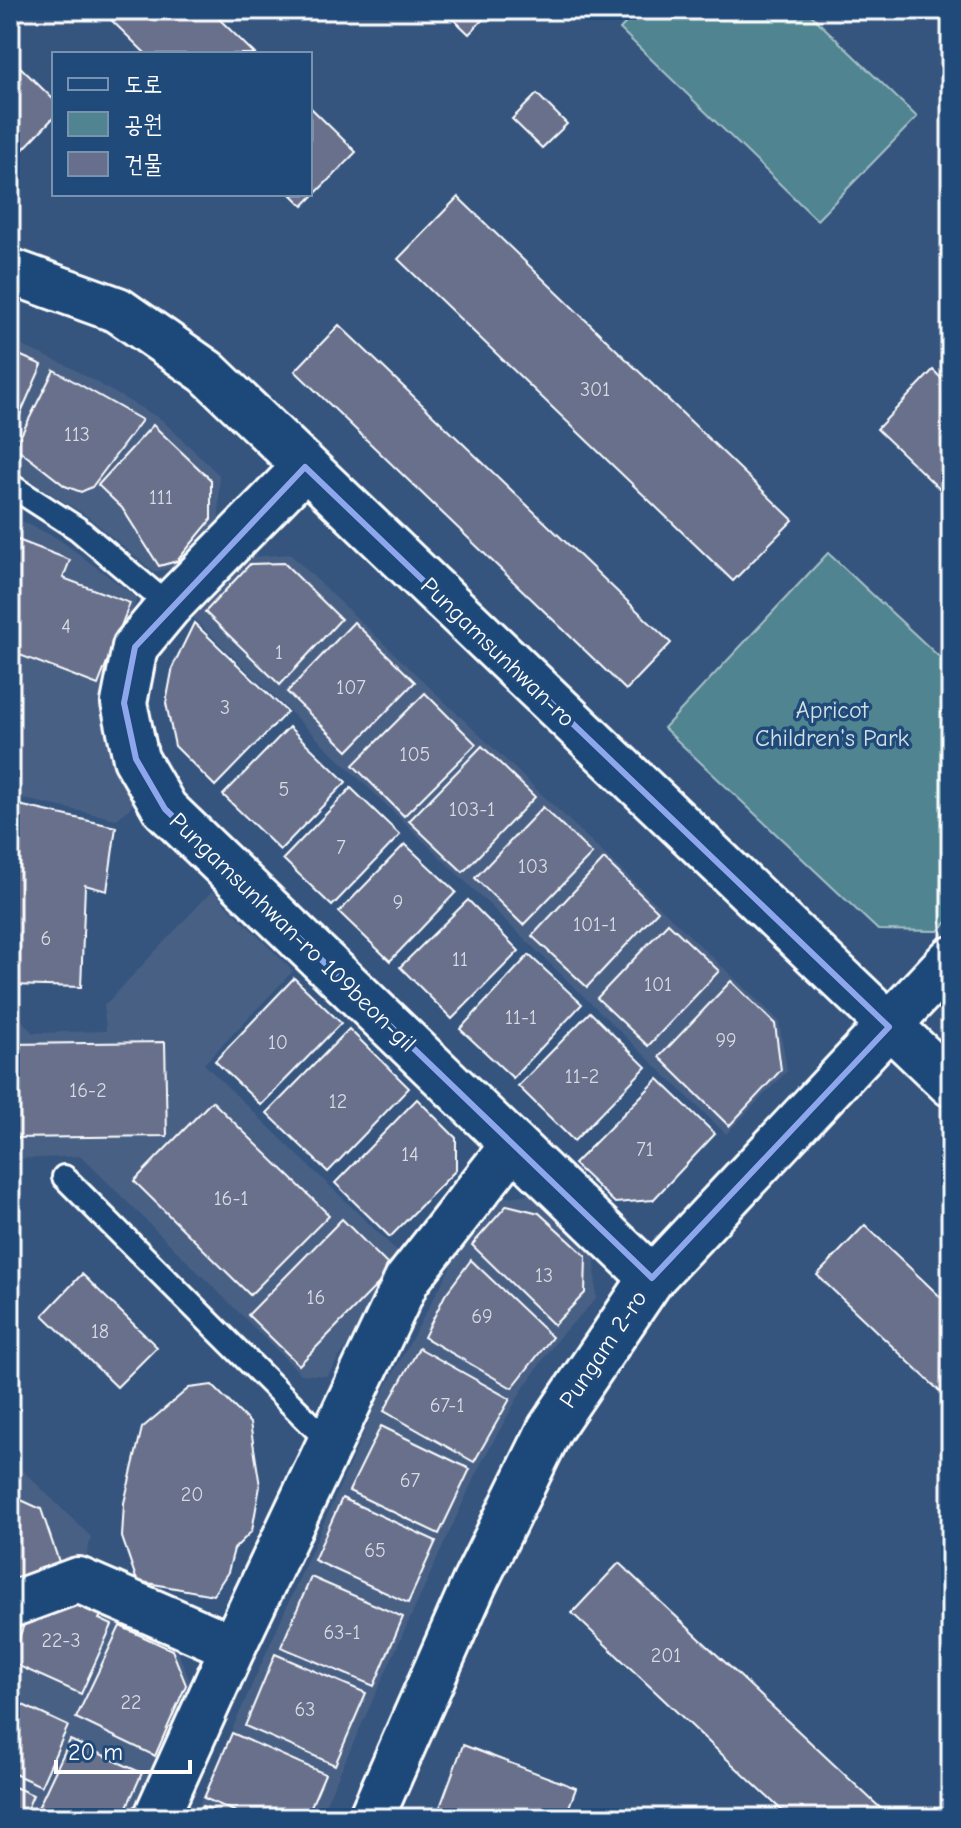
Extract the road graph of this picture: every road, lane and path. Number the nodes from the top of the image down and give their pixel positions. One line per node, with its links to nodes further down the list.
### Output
1 (10, 271): 2 (street, Pungamsunhwan-ro)
2 (305, 467): 4 (street, Pungamsunhwan-ro 109beon-gil); 6 (street, Pungamsunhwan-ro)
3 (10, 485): 4 (lane)
4 (169, 606): 8 (street, Pungamsunhwan-ro 109beon-gil)
5 (951, 959): 6 (street, Pungam 2-ro)
6 (889, 1027): 7 (street, Pungamsunhwan-ro); 10 (street, Pungam 2-ro)
7 (951, 1084)
8 (513, 1145): 10 (street, Pungamsunhwan-ro 109beon-gil); 11 (street)
9 (64, 1177): 11 (lane)
10 (652, 1278): 15 (street, Pungam 2-ro)
11 (329, 1442): 13 (street)
12 (10, 1605): 13 (street)
13 (233, 1647): 14 (street)
14 (156, 1818)
15 (371, 1818)

